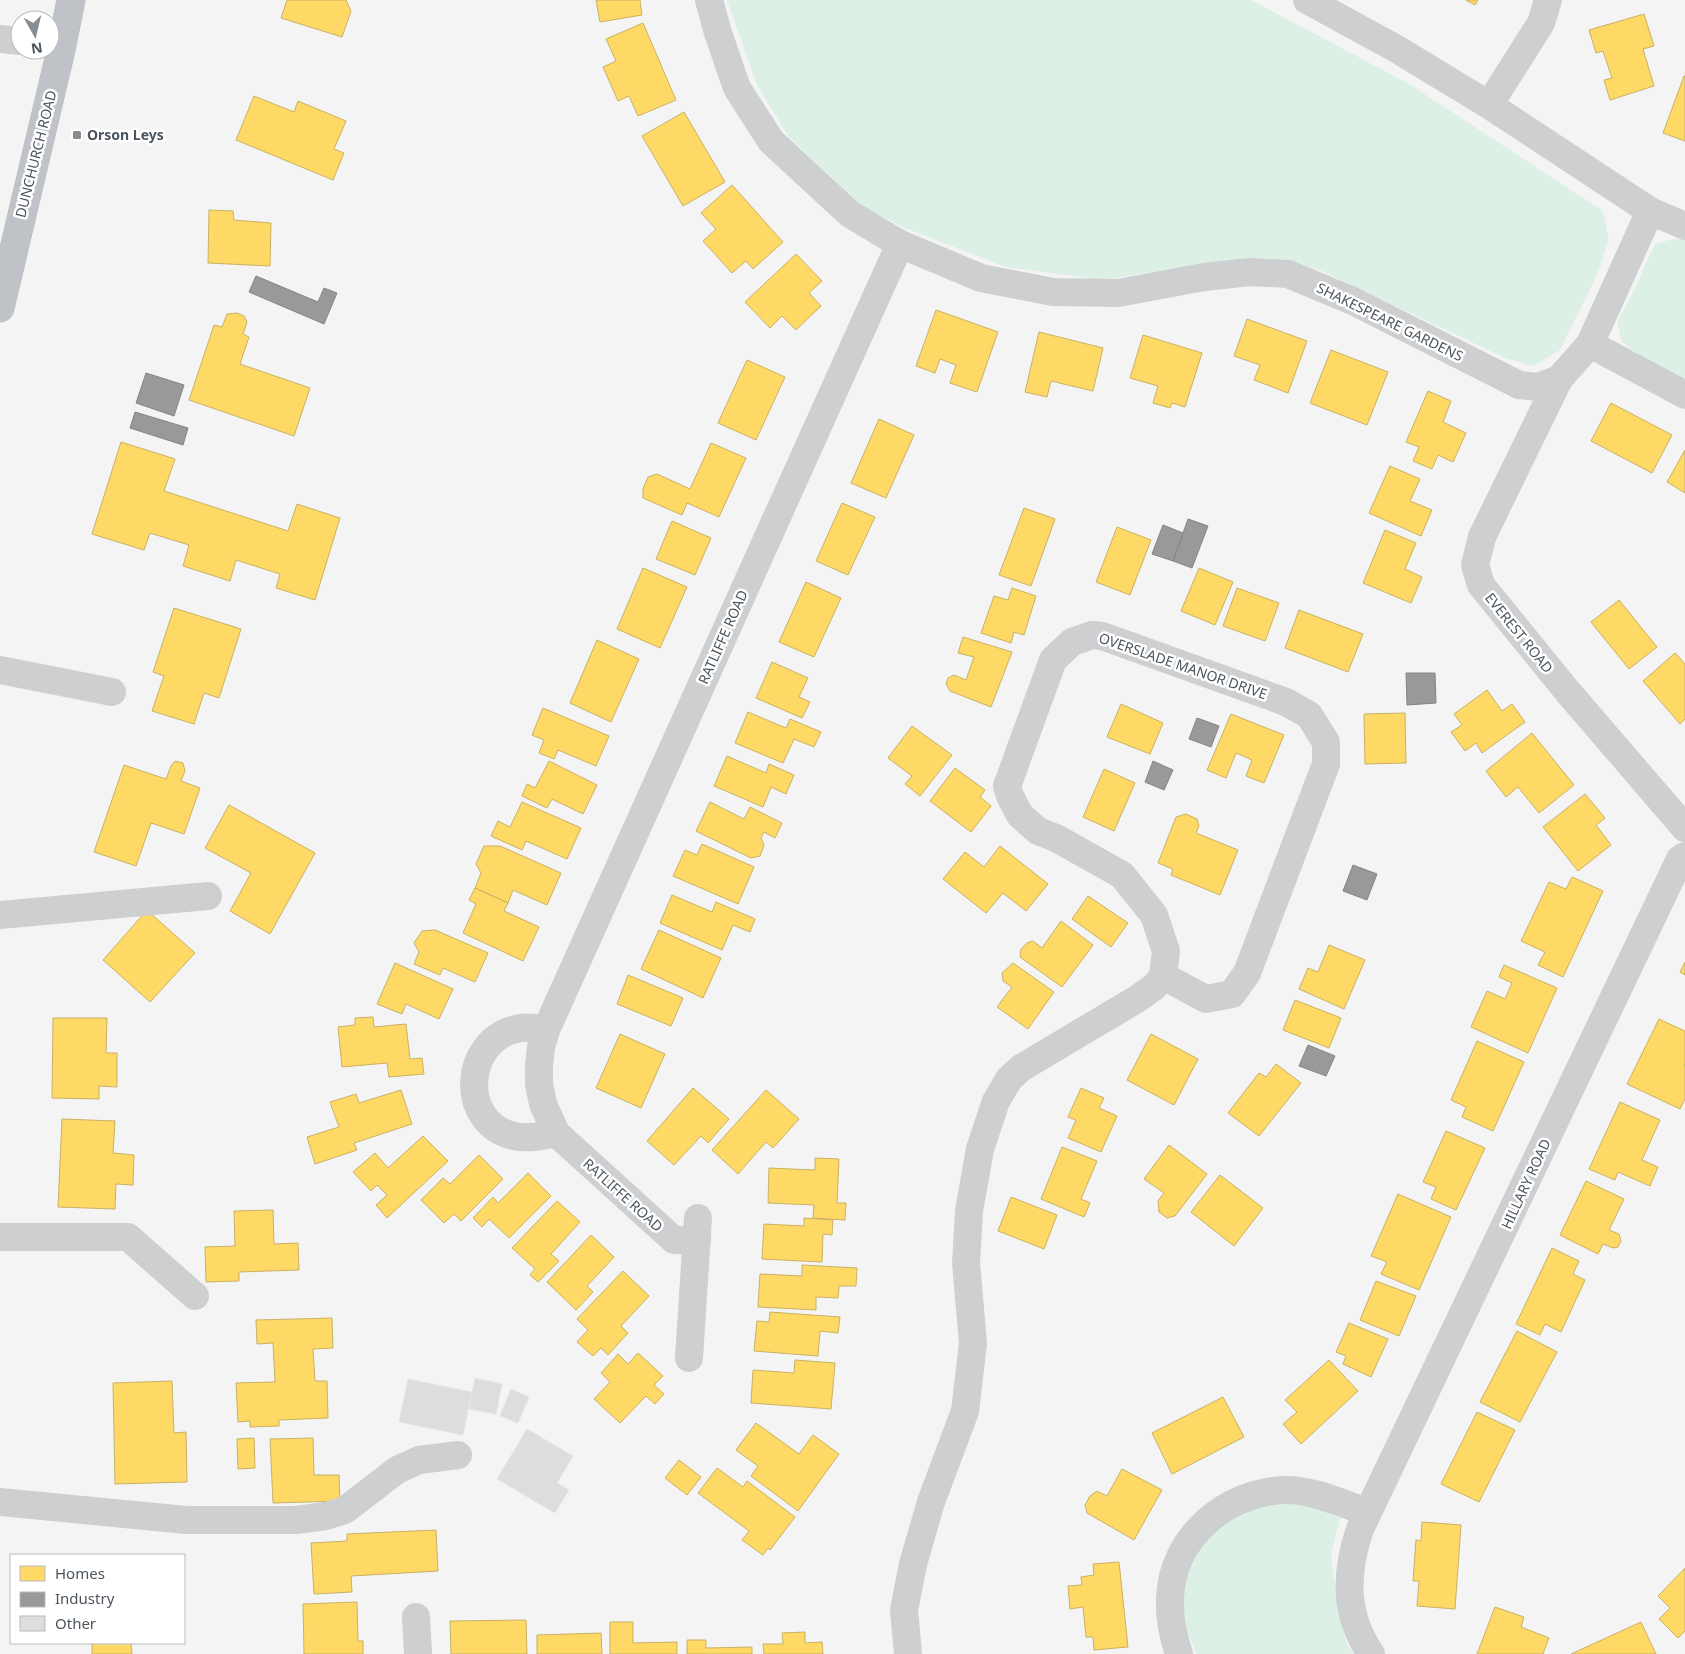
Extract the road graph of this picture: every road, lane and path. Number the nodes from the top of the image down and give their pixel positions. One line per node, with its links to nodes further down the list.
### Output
1 (71, 0): 5 (highway, DUNCHURCH ROAD)
2 (709, 0): 10 (street, SHAKESPEARE GARDENS)
3 (1307, 0): 7 (street)
4 (1548, 0): 7 (street)
5 (60, 36)
6 (54, 60): 11 (highway, DUNCHURCH ROAD)
7 (1489, 105): 8 (street)
8 (1650, 212): 9 (street); 12 (street)
9 (1685, 226)
10 (900, 244): 13 (street, SHAKESPEARE GARDENS); 22 (street, RATLIFFE ROAD)
11 (0, 308)
12 (1590, 344): 13 (street); 14 (street)
13 (1559, 379): 17 (street, EVEREST ROAD)
14 (1685, 395)
15 (0, 670): 16 (street)
16 (112, 692)
17 (1685, 828)
18 (1685, 856): 29 (street, HILLARY ROAD)
19 (208, 896): 20 (street)
20 (0, 915)
21 (1163, 976): 21 (street, OVERSLADE MANOR DRIVE); 32 (street)
22 (546, 1030): 23 (street, RATLIFFE ROAD); 23 (street)
23 (556, 1134): 26 (street, RATLIFFE ROAD)
24 (0, 1236): 25 (street)
25 (195, 1296)
26 (689, 1358)
27 (458, 1455): 28 (street)
28 (0, 1502)
29 (1367, 1512): 33 (street); 34 (street, HILLARY ROAD)
30 (416, 1617): 31 (street)
31 (418, 1654)
32 (908, 1654)
33 (1179, 1654)
34 (1370, 1654)

